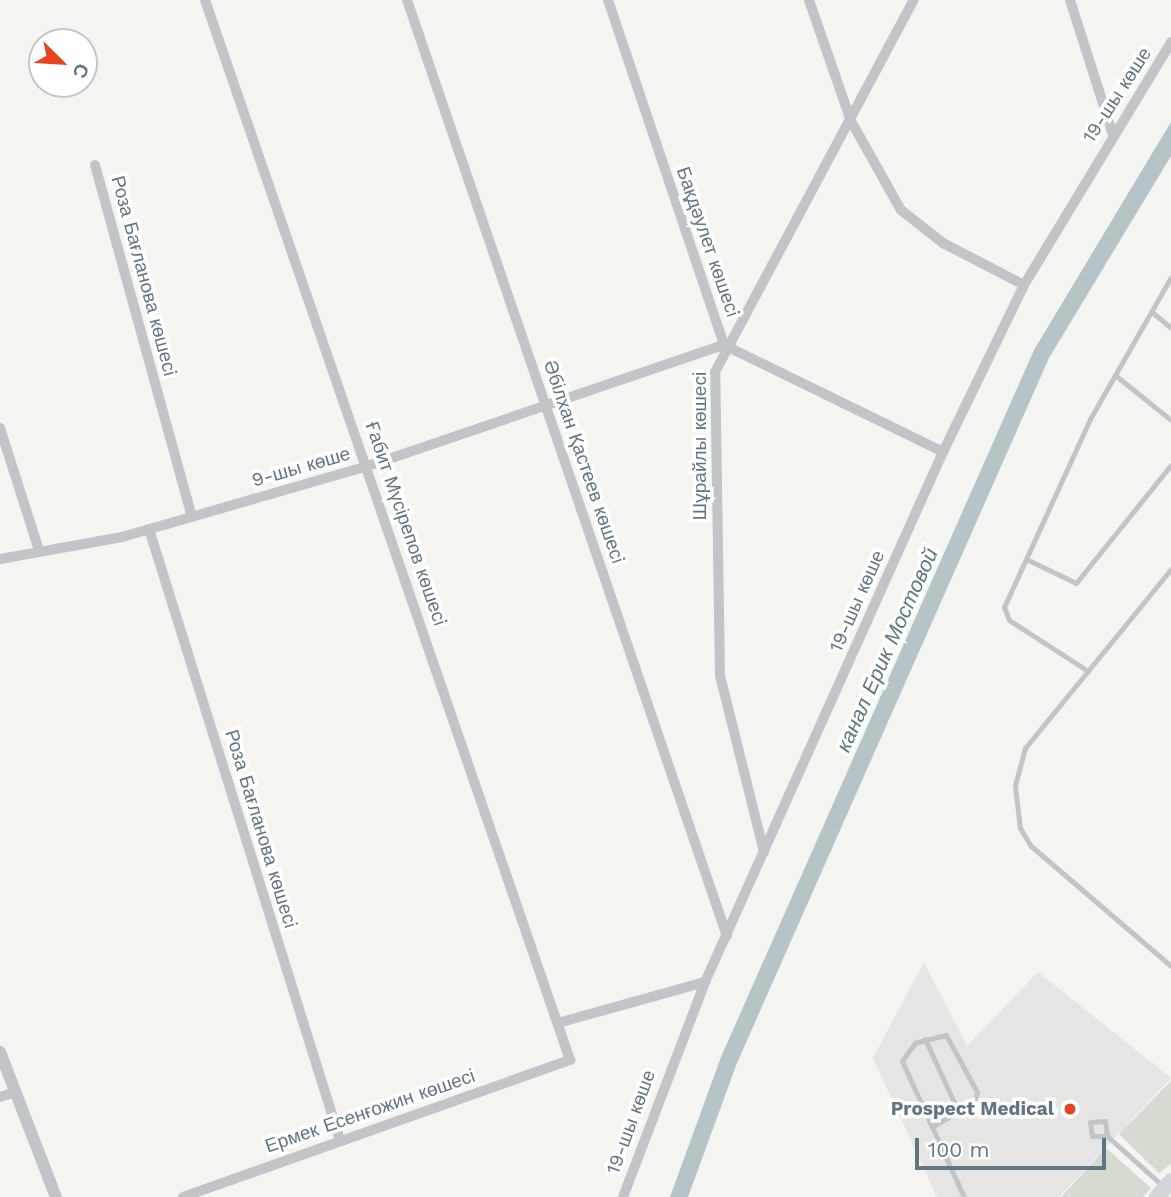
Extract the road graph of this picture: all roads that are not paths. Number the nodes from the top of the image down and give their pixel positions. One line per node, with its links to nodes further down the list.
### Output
1 (205, 0): 22 (street, Ғабит Мүсірепов көшесi)
2 (407, 0): 17 (street, Әбілхан Қастеев көшесi)
3 (608, 0): 15 (street, Бақдәулет көшесi)
4 (809, 0): 8 (street)
5 (914, 0): 8 (street, Шұрайлы көшесі)
6 (1070, 0): 9 (street)
7 (1171, 42): 9 (street, 19-шы көше)
8 (851, 121): 12 (street); 15 (street, Шұрайлы көшесі)
9 (1112, 132): 12 (street, 19-шы көше)
10 (95, 165): 23 (street, Роза Бағланова көшесi)
11 (1171, 277): 13 (lane)
12 (1024, 285): 20 (street, 19-шы көше)
13 (1152, 312): 14 (lane); 16 (lane)
14 (1171, 328)
15 (724, 345): 17 (street, 9-шы көше); 20 (street, Бақдәулет көшесi); 30 (street, Шұрайлы көшесі)
16 (1115, 374): 18 (lane); 27 (lane)
17 (547, 407): 22 (street, 9-шы көше); 31 (street, Әбілхан Қастеев көшесi)
18 (1171, 420)
19 (0, 428): 25 (street)
20 (943, 452): 30 (street, 19-шы көше)
21 (1171, 465): 27 (lane)
22 (368, 466): 23 (street, 9-шы көше); 34 (street, Ғабит Мүсірепов көшесi)
23 (192, 517): 24 (street, 9-шы көше)
24 (149, 529): 25 (street, 9-шы көше); 43 (street, Роза Бағланова көшесi)
25 (39, 550): 26 (street, 9-шы көше)
26 (0, 559)
27 (1026, 559): 29 (lane)
28 (1171, 569): 29 (lane)
29 (1088, 671): 32 (lane)
30 (764, 852): 31 (street, 19-шы көше)
31 (727, 936): 33 (street, 19-шы көше)
32 (1171, 966)
33 (705, 982): 34 (street); 48 (street, 19-шы көше)
34 (558, 1023): 37 (street, Ғабит Мүсірепов көшесi)
35 (925, 1039): 40 (lane); 40 (lane); 41 (lane)
36 (0, 1052): 38 (street)
37 (570, 1060): 43 (street, Ермек Есенғожин көшесі)
38 (15, 1092): 39 (street); 46 (street)
39 (0, 1097)
40 (958, 1111): 41 (lane)
41 (932, 1127): 49 (lane)
42 (1107, 1136): 44 (lane)
43 (340, 1140): 45 (street, Ермек Есенғожин көшесі)
44 (1164, 1189)
45 (197, 1194): 47 (street, Ермек Есенғожин көшесі)
46 (56, 1197)
47 (183, 1197)
48 (623, 1197)
49 (964, 1197)

